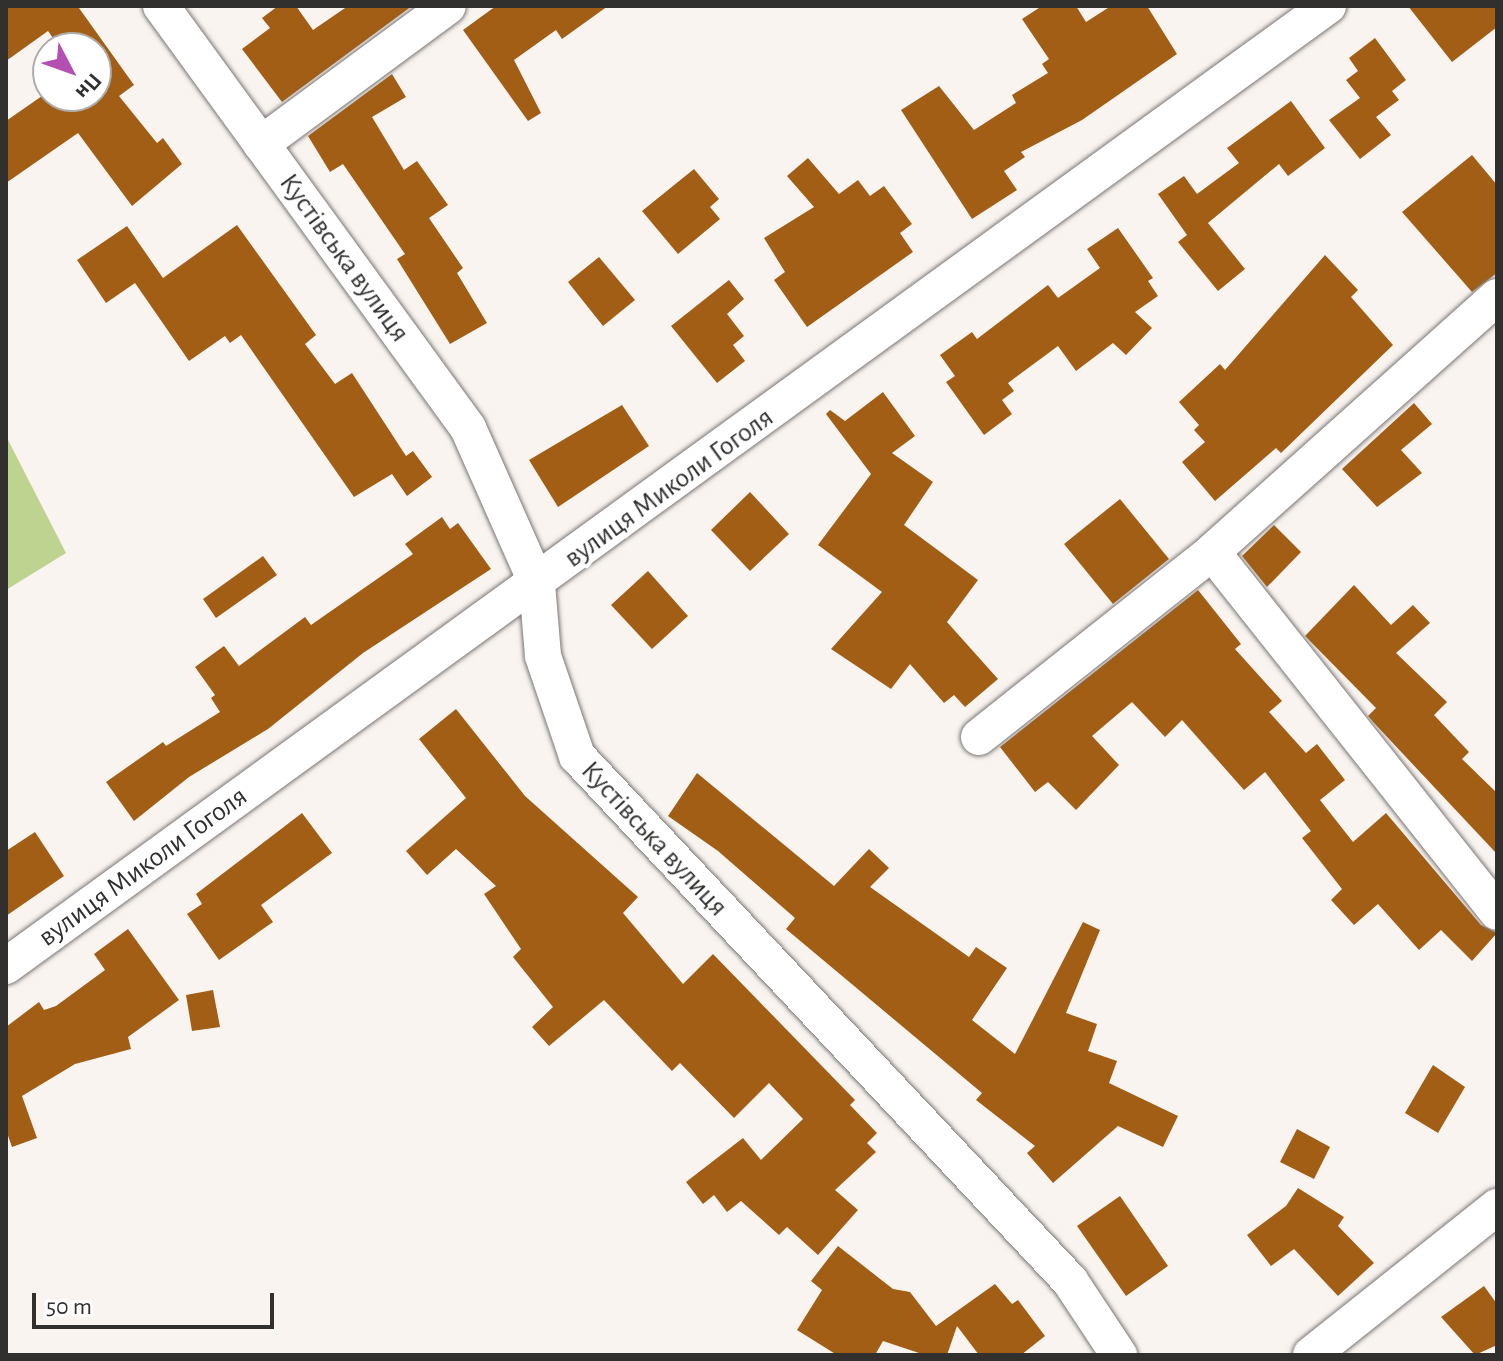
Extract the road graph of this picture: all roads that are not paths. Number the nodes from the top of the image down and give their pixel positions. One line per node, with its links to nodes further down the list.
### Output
1 (161, 6): 4 (street, Кустівська вулиця)
2 (448, 6): 4 (street)
3 (1328, 6): 7 (street, вулиця Миколи Гоголя)
4 (261, 144): 7 (street, Кустівська вулиця)
5 (1497, 297): 6 (street)
6 (1212, 552): 8 (street); 9 (street)
7 (537, 584): 10 (street, вулиця Миколи Гоголя); 12 (street, Кустівська вулиця)
8 (979, 737)
9 (1497, 912)
10 (6, 966)
11 (1497, 1207): 13 (street)
12 (1119, 1355)
13 (1311, 1355)

